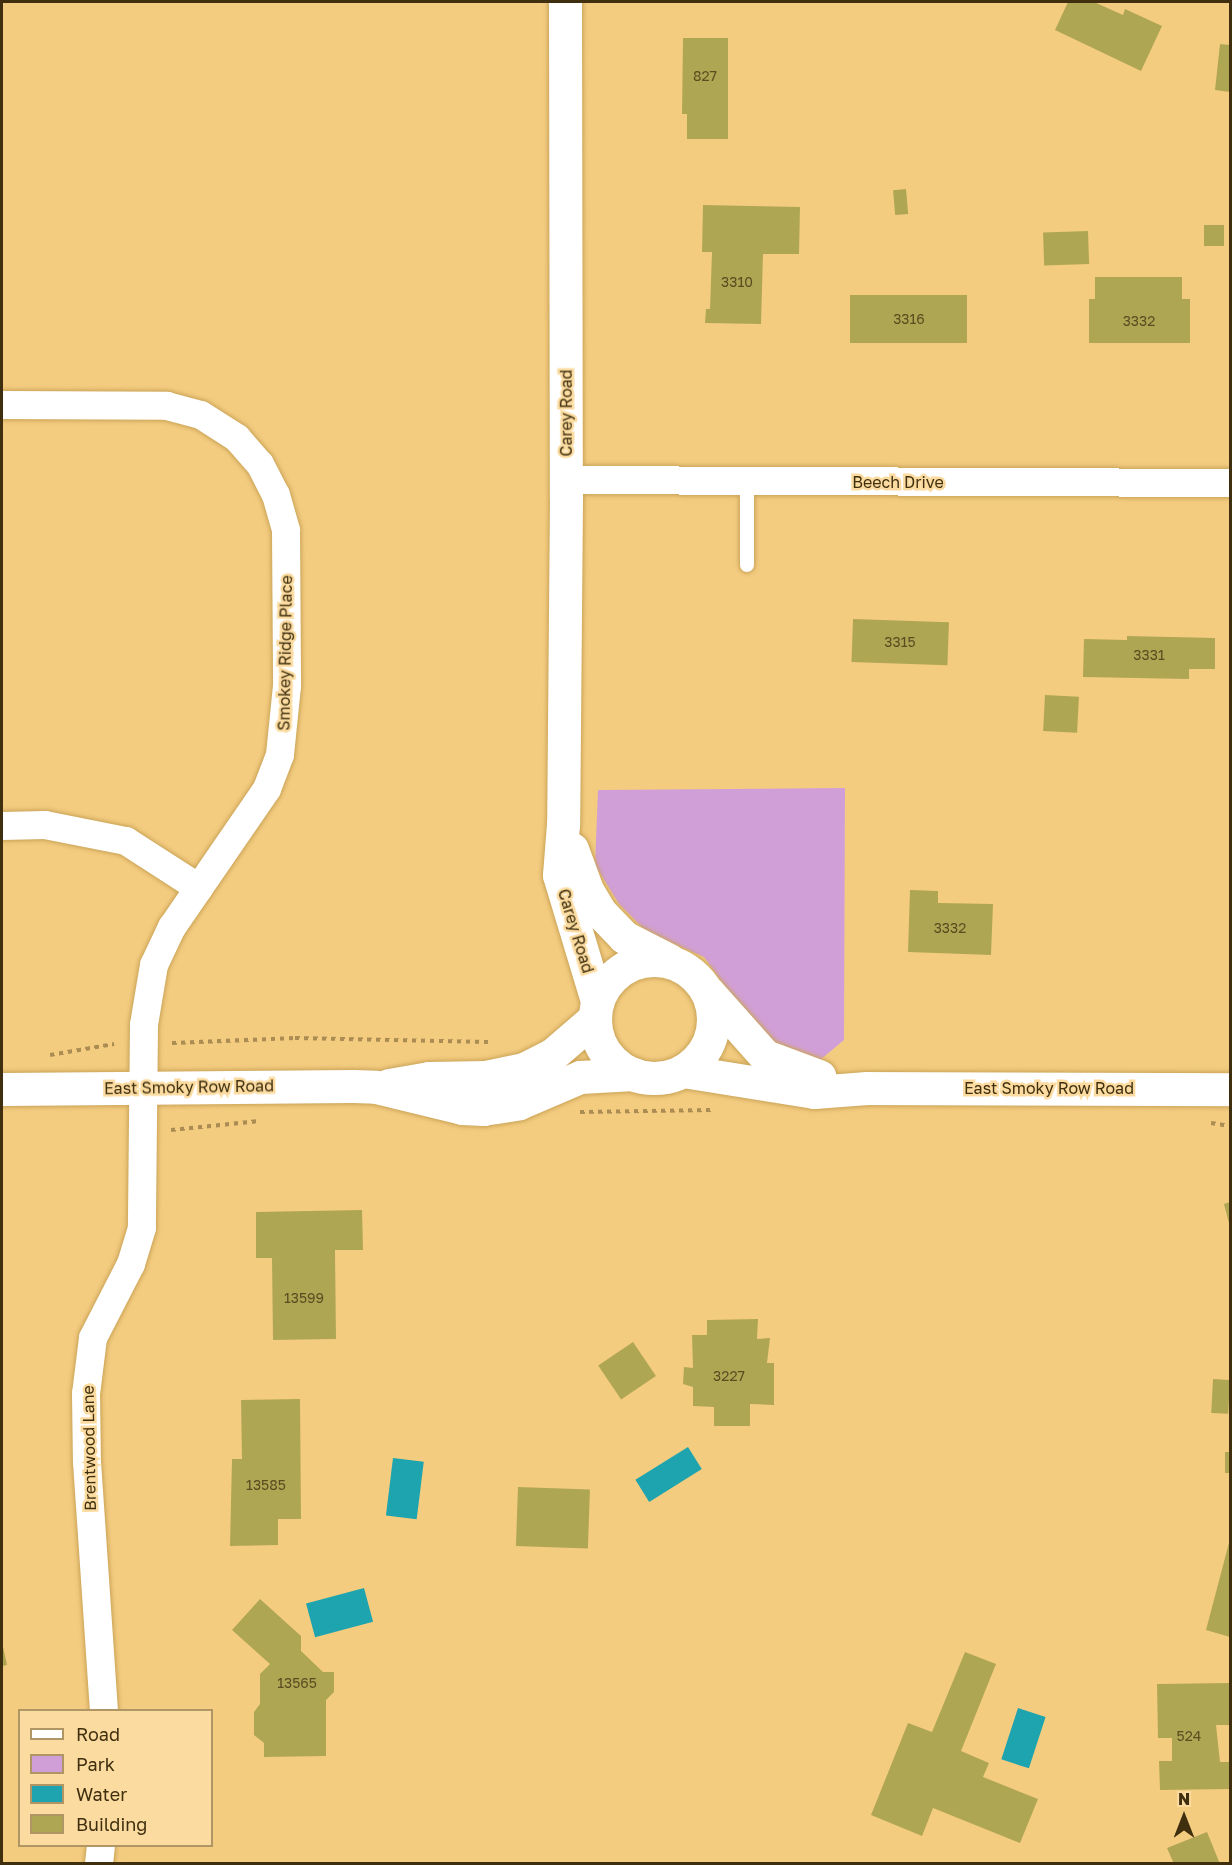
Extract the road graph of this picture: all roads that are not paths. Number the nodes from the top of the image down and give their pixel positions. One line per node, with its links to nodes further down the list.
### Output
1 (565, 2): 3 (street, Carey Road)
2 (2, 405): 9 (street, Smokey Ridge Place)
3 (566, 480): 4 (street, Beech Drive); 7 (street, Carey Road)
4 (747, 481): 5 (street, Beech Drive); 6 (lane)
5 (1230, 483)
6 (747, 565)
7 (563, 824): 10 (street, Carey Road); 12 (street, Carey Road)
8 (2, 826): 9 (street)
9 (199, 888): 16 (street, Smokey Ridge Place)
10 (678, 964): 11 (street); 12 (street)
11 (706, 990): 13 (street); 17 (street, East Smoky Row Road)
12 (596, 1010): 14 (street); 15 (street, East Smoky Row Road)
13 (683, 1071): 14 (street); 17 (street, East Smoky Row Road)
14 (634, 1074): 15 (street, East Smoky Row Road)
15 (376, 1087): 16 (street, East Smoky Row Road)
16 (143, 1088): 18 (street, East Smoky Row Road); 20 (street, Brentwood Lane)
17 (867, 1088): 19 (street, East Smoky Row Road)
18 (2, 1089)
19 (1230, 1089)
20 (104, 1709)
21 (101, 1847): 22 (street)
22 (99, 1863)

